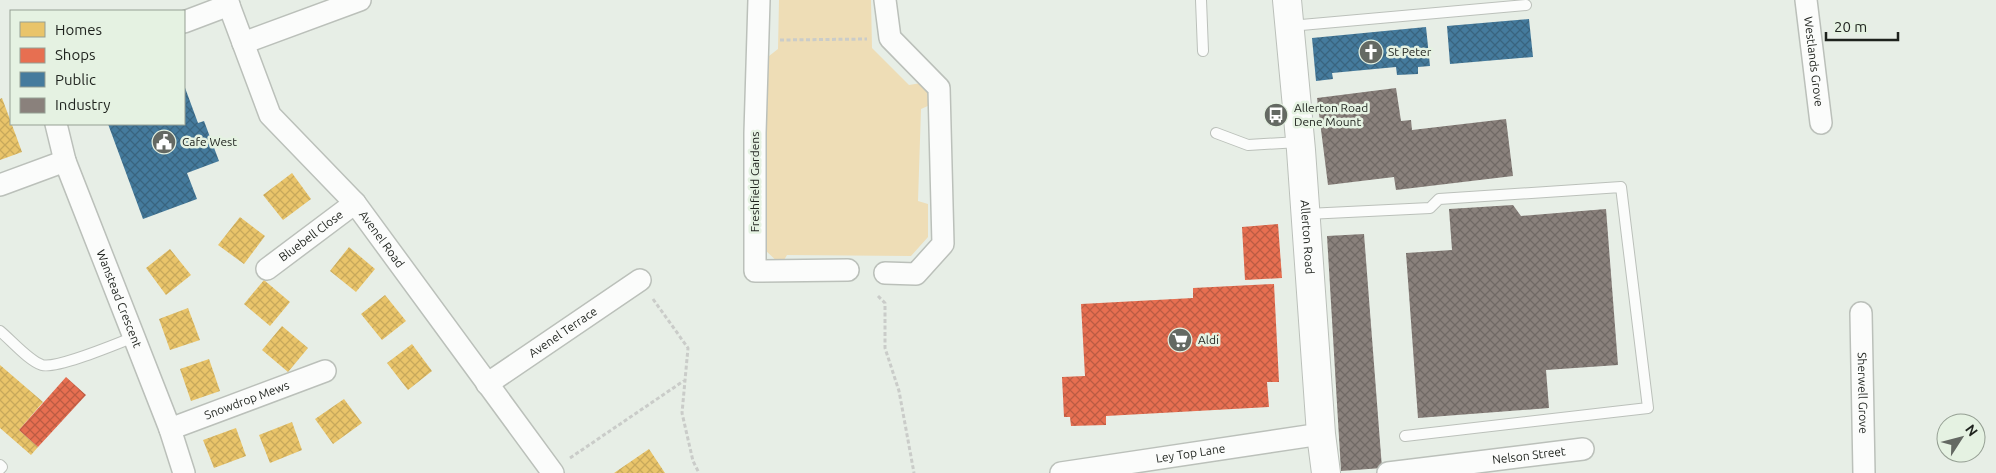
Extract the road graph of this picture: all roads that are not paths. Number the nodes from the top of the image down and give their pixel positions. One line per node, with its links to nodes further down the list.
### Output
1 (360, 0): 10 (street)
2 (758, 0): 21 (street, Freshfield Gardens)
3 (885, 0): 23 (street)
4 (1201, 0): 11 (lane)
5 (1806, 0): 12 (street, Westlands Grove)
6 (228, 2): 9 (street); 10 (street, Avenel Road)
7 (1526, 5): 8 (lane)
8 (1288, 13): 15 (street, Allerton Road)
9 (185, 22)
10 (243, 43): 18 (street, Avenel Road)
11 (1203, 51)
12 (1821, 123)
13 (56, 125): 16 (street, Wanstead Crescent)
14 (1216, 133): 15 (lane)
15 (1299, 142): 19 (street, Allerton Road)
16 (65, 161): 17 (street); 26 (street, Wanstead Crescent)
17 (0, 185)
18 (355, 203): 20 (street, Bluebell Close); 28 (street, Avenel Road)
19 (1306, 214): 30 (street, Allerton Road); 31 (lane)
20 (267, 269)
21 (848, 270)
22 (640, 280): 28 (street, Avenel Terrace)
23 (879, 281)
24 (1861, 313): 40 (street, Sherwell Grove)
25 (0, 331): 26 (lane)
26 (134, 338): 29 (street, Wanstead Crescent)
27 (325, 371): 29 (street, Snowdrop Mews)
28 (488, 384): 35 (street, Avenel Road)
29 (170, 428): 36 (street, Wanstead Crescent)
30 (1321, 434): 37 (street, Ley Top Lane); 38 (street, Allerton Road)
31 (1404, 436)
32 (1583, 449): 39 (street, Nelson Street)
33 (0, 465): 34 (lane)
34 (0, 469)
35 (552, 472)
36 (184, 473)
37 (1061, 473)
38 (1326, 473)
39 (1388, 473)
40 (1864, 473)

